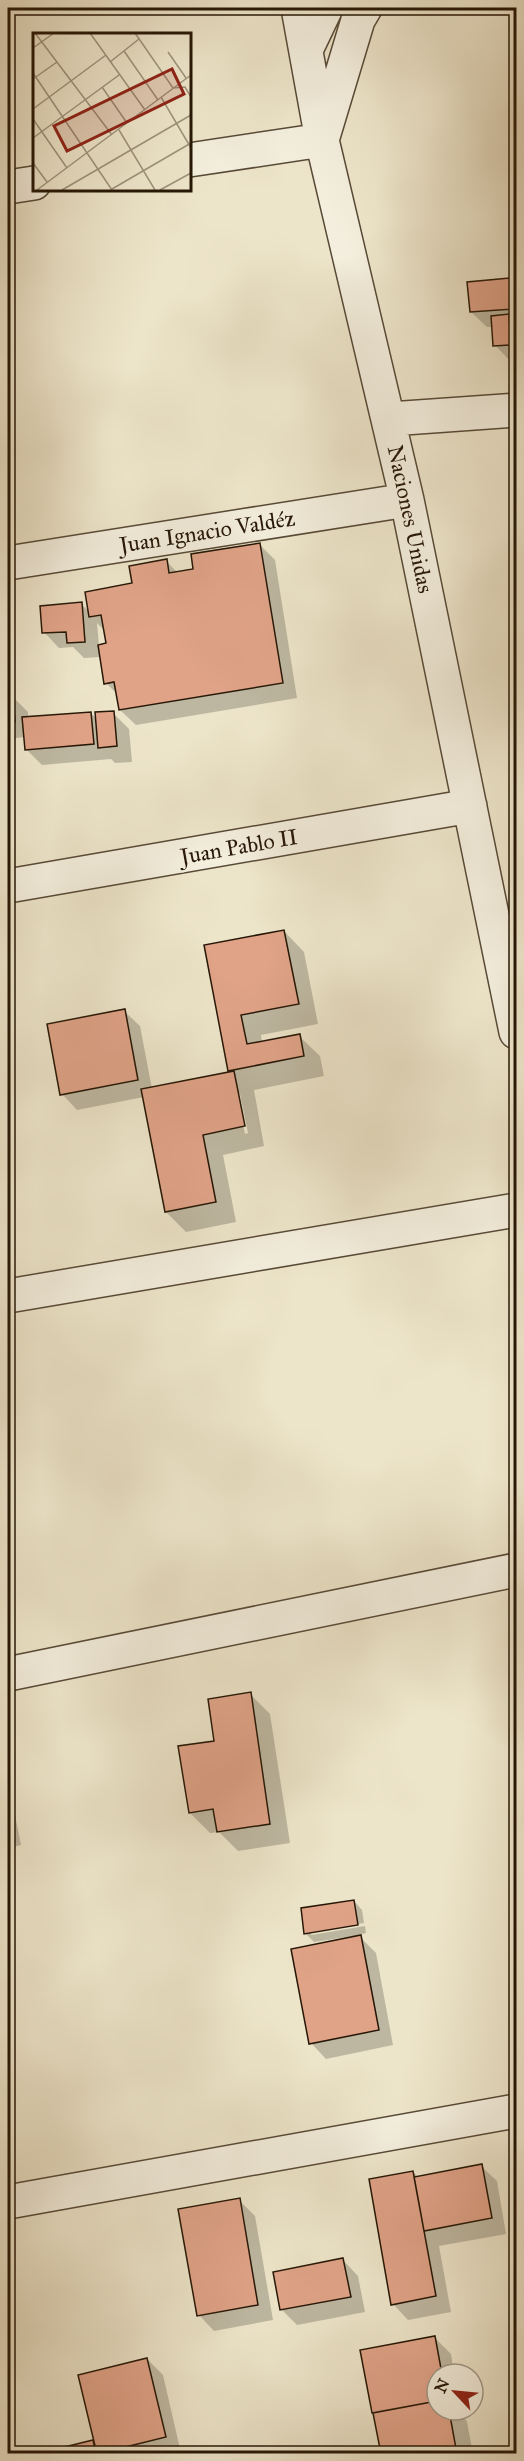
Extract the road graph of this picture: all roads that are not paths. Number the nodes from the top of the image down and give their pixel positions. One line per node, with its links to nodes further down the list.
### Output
1 (298, 8): 4 (street, Naciones Unidas)
2 (326, 8): 4 (street)
3 (365, 8): 5 (street)
4 (306, 50): 5 (street, Naciones Unidas)
5 (322, 140): 6 (street); 10 (street, Naciones Unidas)
6 (190, 160)
7 (33, 183): 8 (street)
8 (8, 187)
9 (516, 410): 10 (street)
10 (390, 419): 11 (street, Naciones Unidas)
11 (407, 500): 12 (street, Juan Ignacio Valdéz); 13 (street, Naciones Unidas)
12 (8, 563)
13 (470, 806): 14 (street, Juan Pablo II); 15 (street, Naciones Unidas)
14 (8, 886)
15 (516, 1032)
16 (516, 1210): 17 (street)
17 (8, 1296)
18 (516, 1570): 19 (street)
19 (8, 1674)
20 (516, 2111): 21 (street)
21 (8, 2202)

